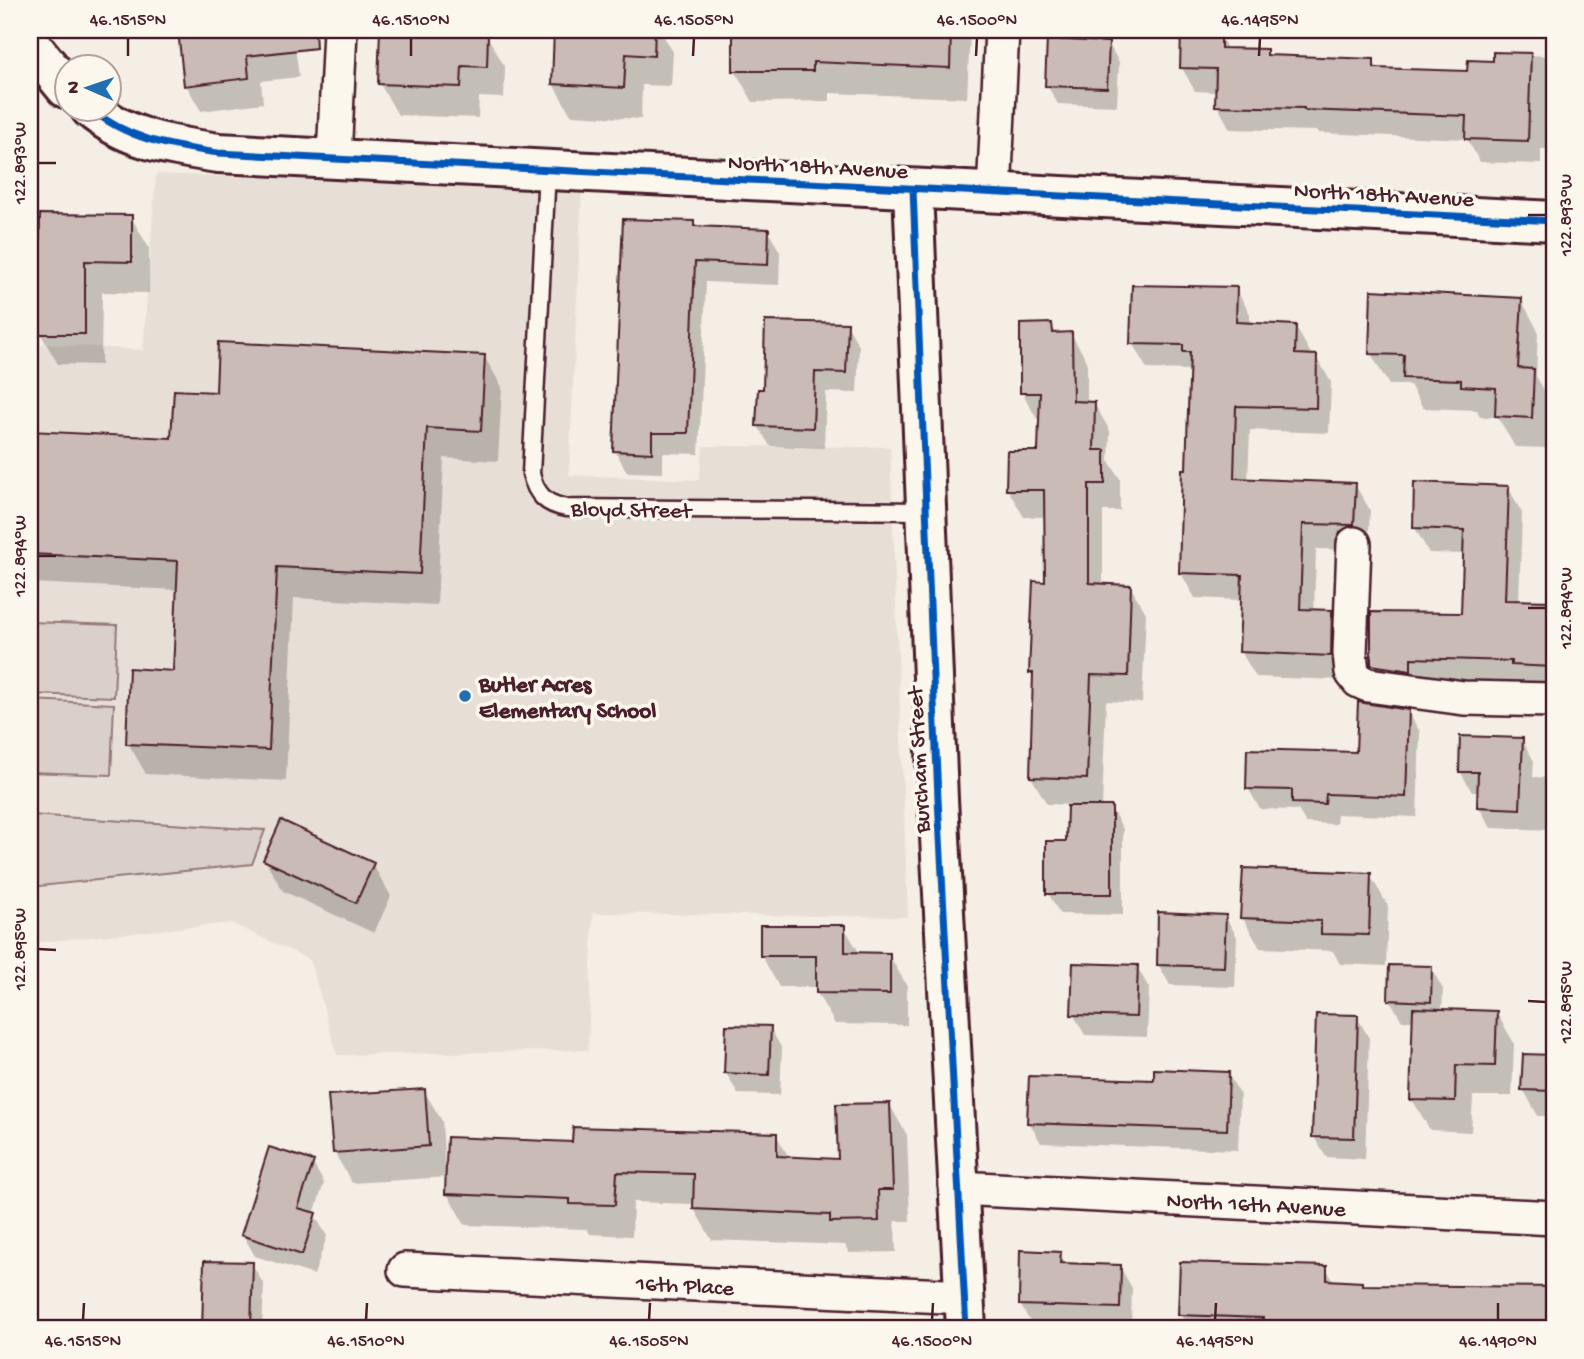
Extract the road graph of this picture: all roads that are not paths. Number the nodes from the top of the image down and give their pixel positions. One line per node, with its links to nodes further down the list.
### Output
1 (340, 30): 6 (street)
2 (1002, 30): 9 (street)
3 (30, 44): 4 (street)
4 (52, 71)
5 (106, 122): 6 (street, North 18th Avenue)
6 (334, 159): 7 (street, North 18th Avenue)
7 (547, 171): 8 (street, North 18th Avenue); 11 (lane, Bloyd Street)
8 (913, 189): 9 (street, North 18th Avenue); 11 (street, Burcham Street)
9 (994, 194): 10 (street, North 18th Avenue)
10 (1554, 221)
11 (927, 511): 14 (street, Burcham Street)
12 (1354, 544): 13 (street)
13 (1554, 700)
14 (958, 1188): 15 (street, North 16th Avenue); 17 (street, Burcham Street)
15 (1554, 1218)
16 (405, 1270): 17 (street, 16th Place)
17 (965, 1313)

